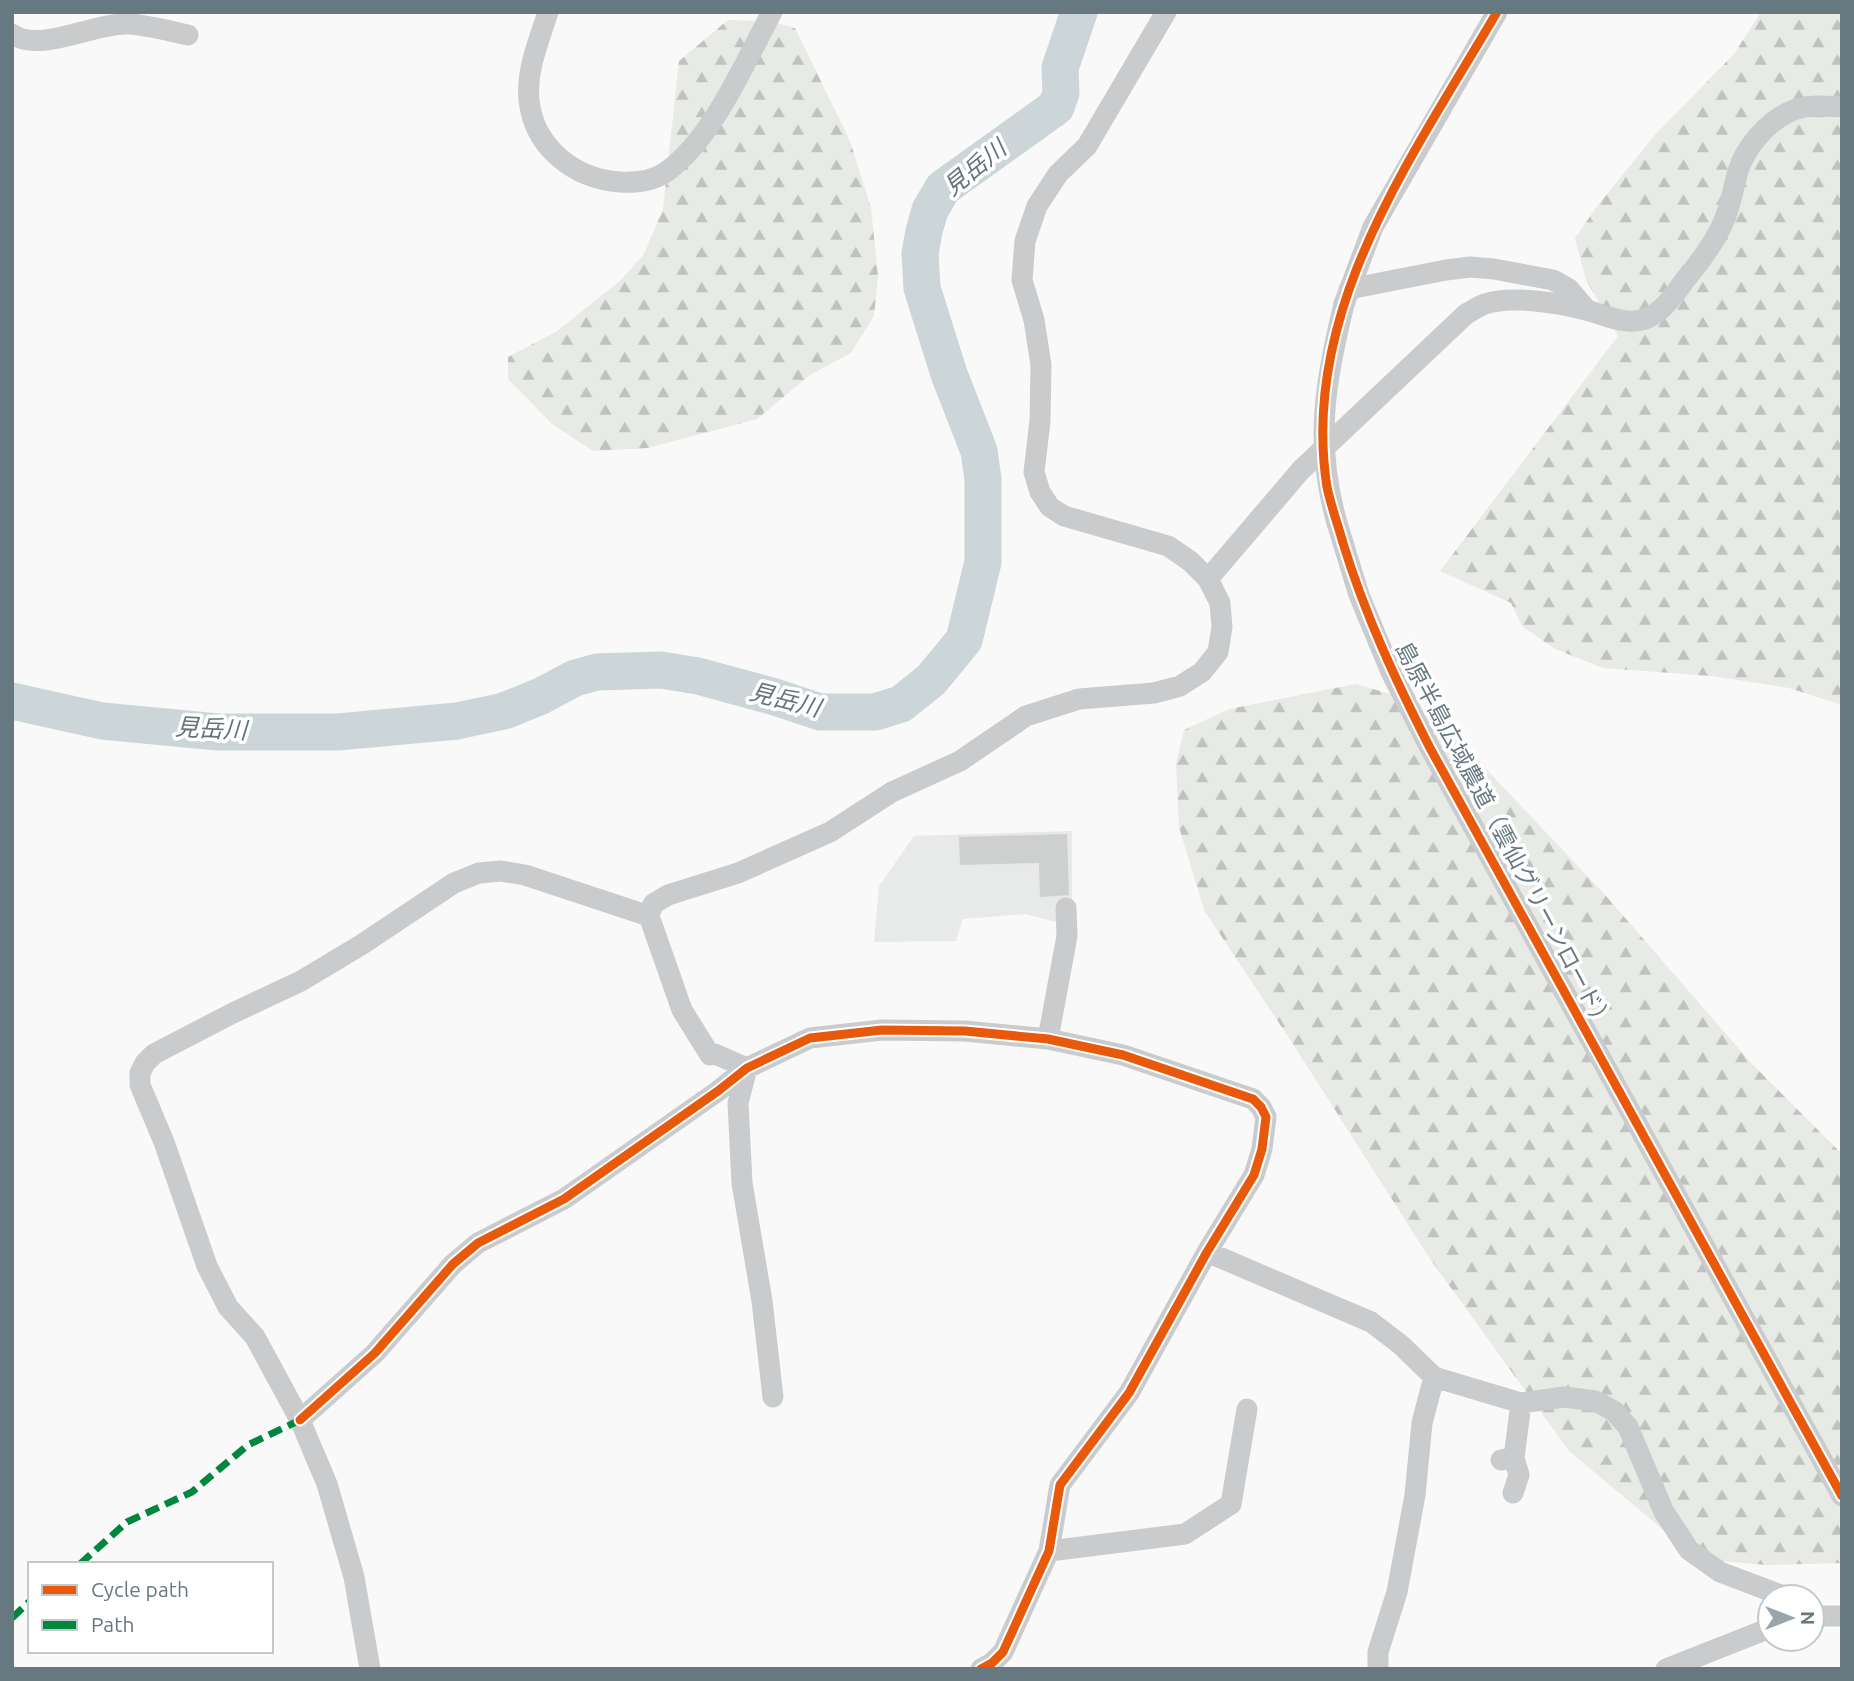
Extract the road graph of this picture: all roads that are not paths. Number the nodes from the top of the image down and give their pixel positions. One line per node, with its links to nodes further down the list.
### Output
1 (548, 12): 2 (street)
2 (772, 12)
3 (1166, 12): 10 (street)
4 (1497, 12): 8 (street, 島原半島広域農道（雲仙グリーンロード）)
5 (12, 34): 6 (street)
6 (188, 35)
7 (1842, 107): 9 (street)
8 (1346, 296): 9 (street); 22 (street, 島原半島広域農道（雲仙グリーンロード）, bridge)
9 (1587, 310): 10 (street)
10 (1208, 579): 12 (street)
11 (1066, 908): 13 (street)
12 (649, 916): 14 (street); 20 (street)
13 (1048, 1039): 14 (street); 15 (street)
14 (747, 1068): 17 (street); 20 (street)
15 (1207, 1252): 16 (street); 23 (street)
16 (1434, 1377): 18 (street); 28 (street)
17 (773, 1397)
18 (1521, 1403): 21 (street); 24 (street)
19 (1247, 1409): 23 (street)
20 (300, 1420): 26 (street)
21 (1513, 1493)
22 (1842, 1496)
23 (1049, 1551): 27 (street)
24 (1756, 1586)
25 (1756, 1634): 29 (street)
26 (370, 1669)
27 (981, 1669)
28 (1378, 1669)
29 (1666, 1669)

